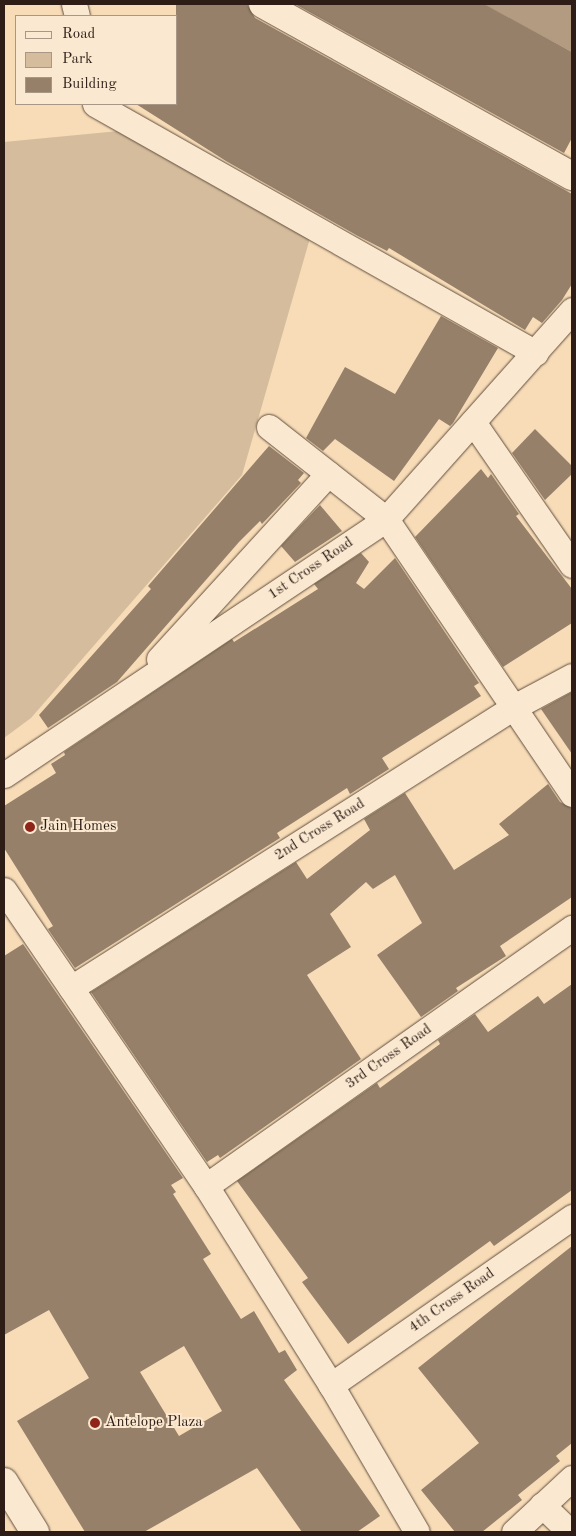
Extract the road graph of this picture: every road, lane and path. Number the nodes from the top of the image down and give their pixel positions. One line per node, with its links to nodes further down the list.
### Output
1 (263, 4): 3 (street)
2 (97, 105): 5 (street)
3 (572, 176)
4 (572, 310): 5 (street, 1st Cross Road)
5 (536, 353): 6 (street, 1st Cross Road)
6 (473, 422): 9 (street, 1st Cross Road); 10 (street)
7 (269, 428): 8 (street)
8 (328, 474): 9 (street); 12 (street)
9 (386, 518): 12 (street, 1st Cross Road); 13 (street)
10 (572, 565)
11 (572, 676): 13 (street, 2nd Cross Road)
12 (132, 689): 14 (street, 1st Cross Road)
13 (514, 707): 15 (street); 18 (street, 2nd Cross Road)
14 (4, 775)
15 (572, 794)
16 (4, 890): 18 (street)
17 (572, 928): 19 (street, 3rd Cross Road)
18 (72, 988): 19 (street)
19 (206, 1186): 21 (street)
20 (572, 1217): 21 (street, 4th Cross Road)
21 (331, 1385): 26 (street)
22 (572, 1478): 24 (street)
23 (4, 1482): 25 (street)
24 (542, 1505): 27 (street); 28 (street)
25 (35, 1532)
26 (417, 1532)
27 (514, 1532)
28 (570, 1532)

